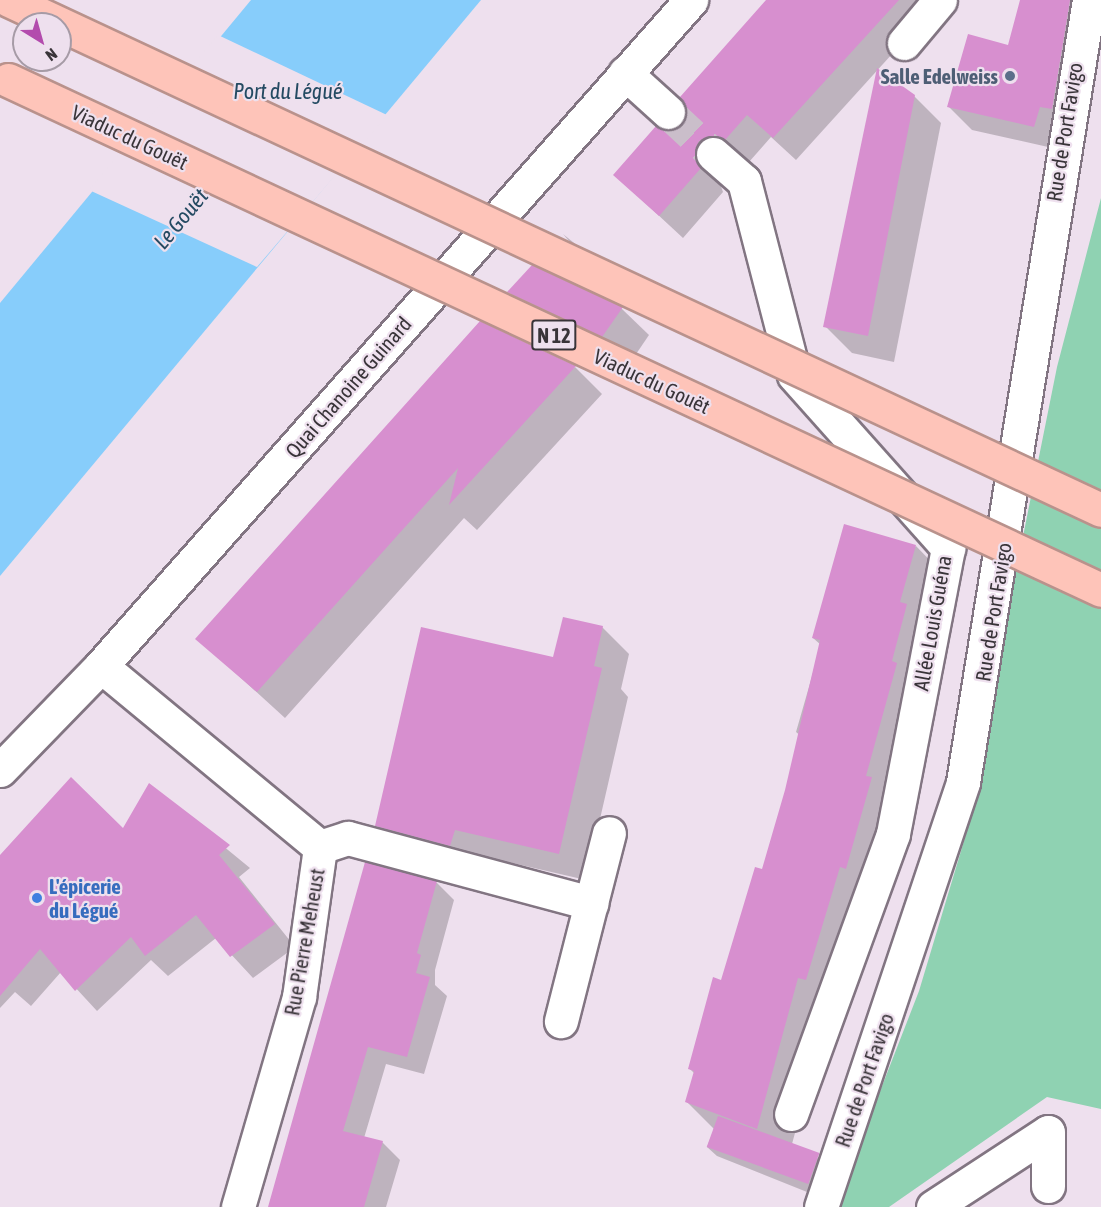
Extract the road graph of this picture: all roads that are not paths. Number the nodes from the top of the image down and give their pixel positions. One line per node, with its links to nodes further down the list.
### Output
1 (9, 0): 10 (highway, bridge)
2 (691, 0): 6 (street, Quai Chanoine Guinard)
3 (940, 0): 5 (street)
4 (1089, 0): 21 (street, Rue de Port Favigo)
5 (904, 43)
6 (625, 73): 8 (street); 12 (street, Quai Chanoine Guinard)
7 (8, 80): 11 (highway, Viaduc du Gouët / N 12, bridge)
8 (668, 112)
9 (713, 154): 18 (street, Allée Louis Guéna)
10 (1101, 510)
11 (1101, 590)
12 (101, 666): 13 (street, Quai Chanoine Guinard); 15 (street, Rue Pierre Meheust)
13 (0, 770)
14 (609, 833): 16 (street)
15 (320, 847): 16 (street); 20 (street, Rue Pierre Meheust)
16 (591, 903): 17 (street)
17 (561, 1021)
18 (791, 1114)
19 (1048, 1186): 22 (street)
20 (238, 1207)
21 (821, 1207)
22 (933, 1207)

